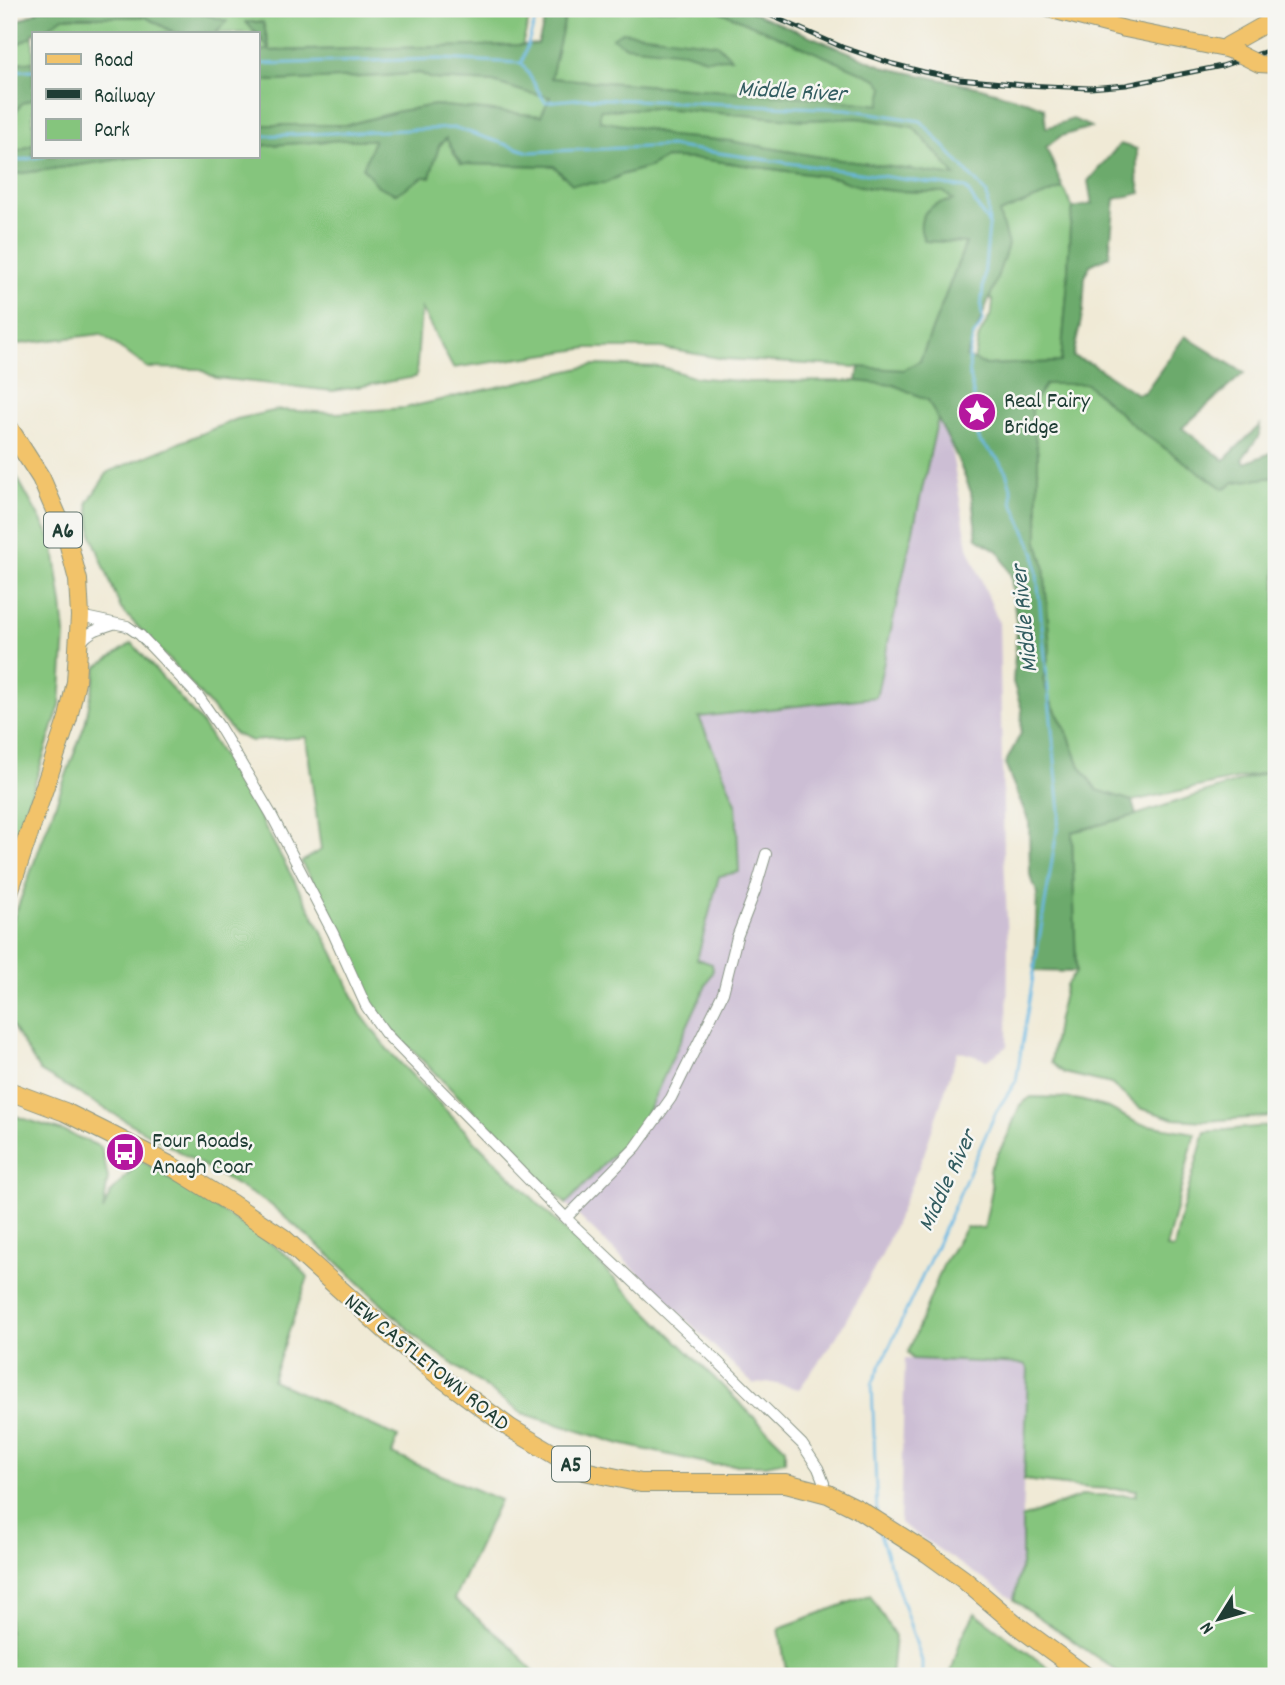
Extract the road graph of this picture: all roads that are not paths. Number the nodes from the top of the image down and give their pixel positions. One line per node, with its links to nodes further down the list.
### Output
1 (1048, 9): 3 (main road)
2 (1276, 18): 3 (main road)
3 (1231, 51): 4 (main road, bridge)
4 (1276, 65)
5 (9, 428): 6 (highway, A6)
6 (80, 616): 7 (street); 8 (highway, A6)
7 (117, 623): 8 (street); 12 (street)
8 (79, 645): 10 (highway, A6)
9 (766, 855): 12 (street)
10 (9, 892)
11 (9, 1091): 14 (highway, NEW CASTLETOWN ROAD / A5)
12 (566, 1218): 13 (street)
13 (824, 1483)
14 (1086, 1676)

